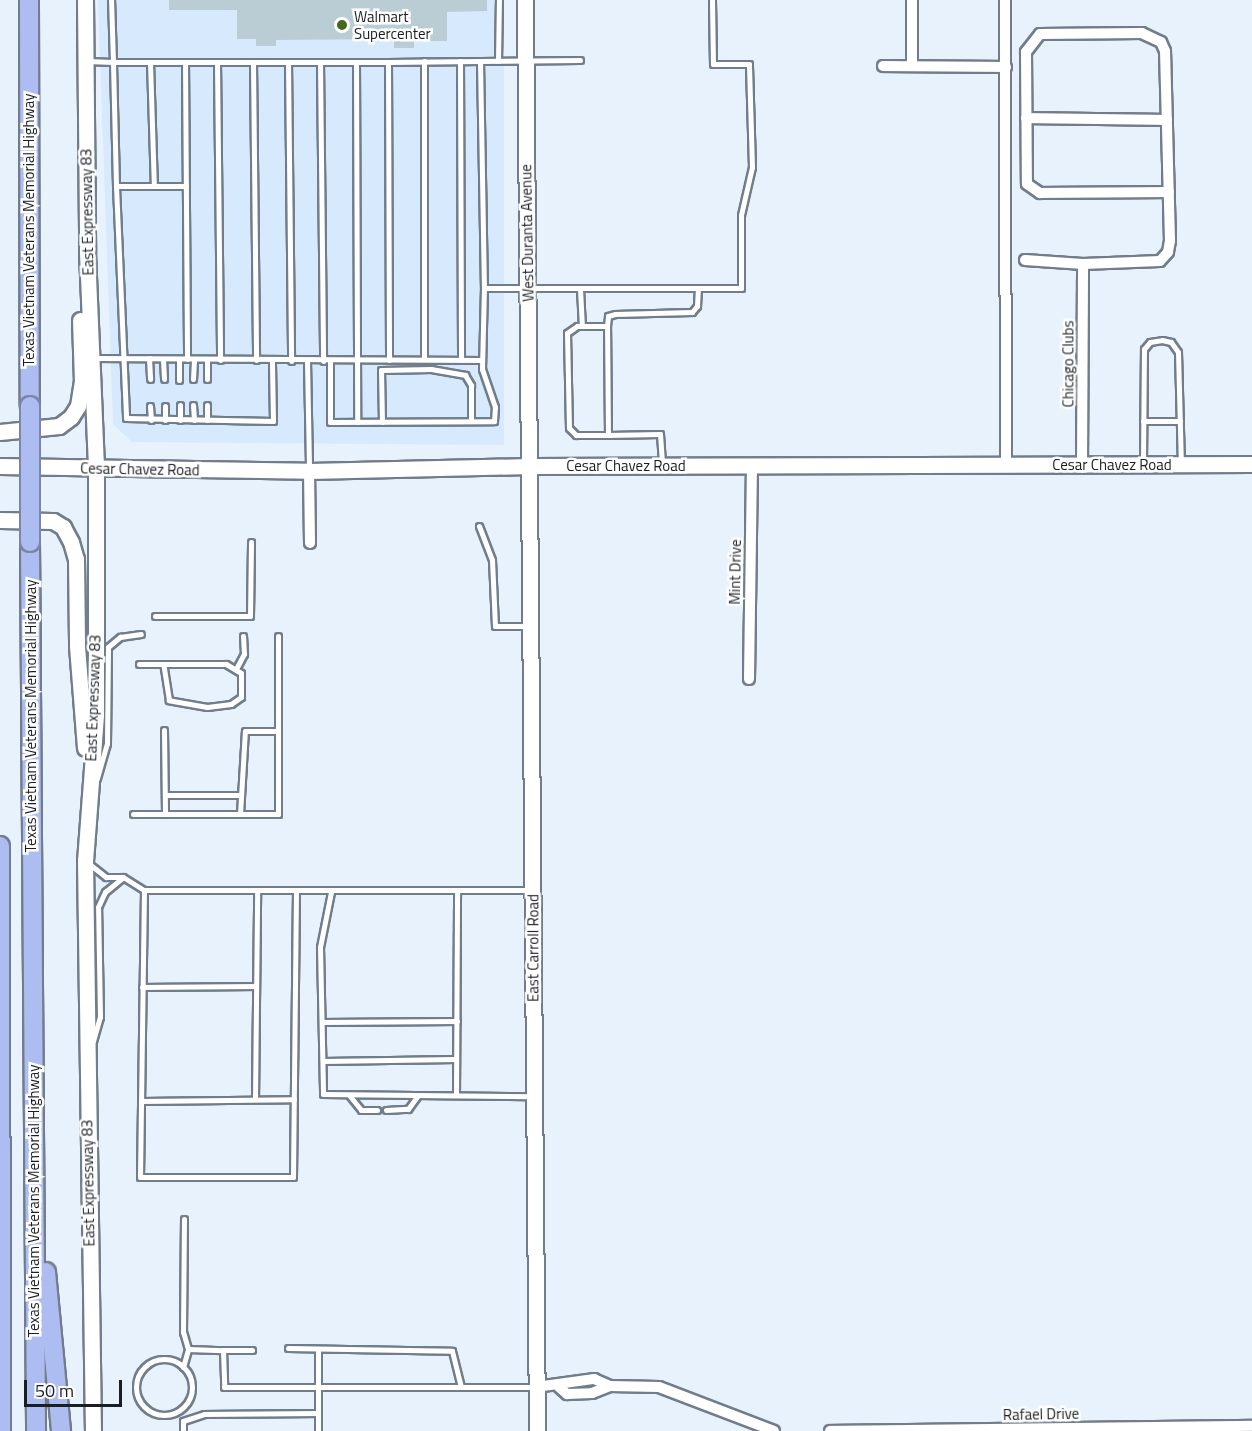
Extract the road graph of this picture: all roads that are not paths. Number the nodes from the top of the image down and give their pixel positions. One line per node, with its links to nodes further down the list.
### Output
1 (29, 0): 31 (highway, Texas Vietnam Veterans Memorial Highway)
2 (37, 0): 31 (highway)
3 (85, 0): 12 (street, East Expressway 83)
4 (111, 0): 17 (lane)
5 (499, 0): 16 (lane)
6 (525, 0): 10 (street, West Duranta Avenue)
7 (712, 0): 40 (lane)
8 (912, 0): 27 (street)
9 (1005, 0): 28 (street)
10 (526, 60): 11 (lane); 16 (lane); 41 (street, West Duranta Avenue)
11 (580, 60)
12 (86, 61): 17 (lane); 36 (street, East Expressway 83)
13 (424, 61): 14 (lane); 25 (lane); 57 (lane)
14 (460, 61): 15 (lane); 58 (lane)
15 (480, 61): 16 (lane); 39 (lane)
16 (498, 61)
17 (113, 62): 18 (lane); 32 (lane)
18 (150, 62): 19 (lane); 33 (lane)
19 (185, 62): 20 (lane); 34 (lane)
20 (217, 62): 21 (lane); 52 (lane)
21 (253, 62): 22 (lane); 53 (lane)
22 (288, 62): 23 (lane); 61 (lane)
23 (321, 62): 24 (lane); 63 (lane)
24 (356, 62): 25 (lane); 54 (lane)
25 (388, 62): 56 (lane)
26 (883, 66): 27 (street)
27 (912, 66): 28 (street)
28 (1006, 67): 89 (street)
29 (1026, 118): 30 (street); 30 (street); 35 (street)
30 (1167, 120): 35 (street)
31 (29, 139): 147 (highway, Texas Vietnam Veterans Memorial Highway, bridge)
32 (116, 186): 33 (lane); 46 (lane)
33 (154, 186): 34 (lane)
34 (186, 186): 50 (lane)
35 (1169, 192): 38 (street)
36 (87, 252): 45 (street, East Expressway 83); 86 (street)
37 (1025, 260): 38 (street)
38 (1083, 264): 90 (street, Chicago Clubs)
39 (484, 288): 41 (lane); 59 (lane)
40 (699, 288): 42 (lane); 44 (lane)
41 (528, 289): 42 (lane); 94 (street, West Duranta Avenue)
42 (580, 289): 43 (lane)
43 (582, 326): 44 (lane); 87 (lane)
44 (607, 326): 87 (lane)
45 (92, 358): 46 (lane); 97 (street, East Expressway 83)
46 (122, 358): 47 (lane); 76 (lane)
47 (148, 358): 48 (lane); 66 (lane)
48 (163, 359): 49 (lane); 67 (lane)
49 (179, 359): 50 (lane); 70 (lane)
50 (190, 359): 51 (lane); 68 (lane)
51 (207, 360): 52 (lane); 69 (lane)
52 (220, 360): 53 (lane)
53 (256, 360): 60 (lane)
54 (357, 360): 55 (lane); 64 (lane); 84 (lane)
55 (381, 360): 56 (lane); 65 (lane)
56 (389, 360): 57 (lane)
57 (424, 360): 58 (lane)
58 (461, 360): 59 (lane)
59 (482, 360): 81 (lane)
60 (272, 361): 61 (lane); 80 (lane)
61 (291, 361): 62 (lane)
62 (308, 361): 63 (lane); 98 (lane)
63 (323, 361): 64 (lane)
64 (330, 362): 84 (lane)
65 (381, 370): 81 (lane); 85 (lane)
66 (150, 379)
67 (164, 379)
68 (193, 379)
69 (207, 379)
70 (179, 380)
71 (180, 405): 78 (lane)
72 (193, 405): 79 (lane)
73 (207, 405): 80 (lane)
74 (150, 406): 76 (lane)
75 (165, 406): 77 (lane)
76 (151, 420): 77 (lane)
77 (165, 420): 78 (lane)
78 (180, 420): 79 (lane)
79 (194, 420): 80 (lane)
80 (207, 420)
81 (471, 421): 85 (lane)
82 (1143, 421): 83 (lane); 83 (lane); 91 (lane)
83 (1180, 421): 92 (lane)
84 (357, 422): 85 (lane)
85 (382, 422)
86 (0, 432)
87 (608, 435): 96 (lane)
88 (1252, 464): 92 (street, Cesar Chavez Road)
89 (1006, 465): 90 (street, Cesar Chavez Road); 95 (street, Cesar Chavez Road)
90 (1083, 465): 91 (street, Cesar Chavez Road)
91 (1143, 465): 92 (street, Cesar Chavez Road)
92 (1181, 465)
93 (0, 466): 97 (street, Cesar Chavez Road)
94 (529, 466): 96 (street, Cesar Chavez Road); 98 (street, Cesar Chavez Road); 104 (street, East Carroll Road)
95 (752, 466): 96 (street, Cesar Chavez Road); 111 (street, Mint Drive)
96 (662, 467)
97 (96, 468): 98 (street, Cesar Chavez Road); 116 (street, East Expressway 83)
98 (309, 471): 102 (street)
99 (0, 520): 116 (street)
100 (479, 526): 104 (lane)
101 (251, 542): 103 (lane)
102 (309, 543)
103 (155, 616)
104 (531, 626): 124 (street, East Carroll Road)
105 (141, 634): 116 (lane)
106 (243, 636): 110 (lane)
107 (278, 636): 113 (lane)
108 (139, 664): 109 (lane)
109 (163, 664): 110 (lane); 110 (lane)
110 (237, 667)
111 (749, 679)
112 (164, 730): 114 (lane)
113 (278, 731): 115 (lane); 119 (lane)
114 (165, 795): 115 (lane); 118 (lane)
115 (240, 795): 119 (lane)
116 (87, 814): 121 (street, East Expressway 83)
117 (133, 814): 118 (lane)
118 (165, 814): 119 (lane)
119 (240, 814)
120 (0, 846): 133 (highway, Texas Vietnam Veterans Memorial Highway)
121 (85, 860): 122 (lane); 136 (street, East Expressway 83)
122 (123, 877): 123 (lane); 136 (lane)
123 (144, 890): 125 (lane); 130 (lane)
124 (533, 890): 128 (lane); 141 (street, East Carroll Road)
125 (257, 891): 126 (lane); 129 (lane)
126 (296, 891): 127 (lane); 143 (lane)
127 (331, 891): 128 (lane); 132 (lane)
128 (457, 891): 131 (lane)
129 (255, 986): 130 (lane); 142 (lane)
130 (142, 987): 144 (lane)
131 (456, 1021): 132 (lane); 134 (lane)
132 (322, 1022): 135 (lane)
133 (1, 1057): 137 (highway); 167 (highway, Texas Vietnam Veterans Memorial Highway)
134 (456, 1059): 135 (lane); 140 (lane)
135 (323, 1061): 138 (lane)
136 (86, 1066): 170 (street, East Expressway 83)
137 (0, 1069)
138 (349, 1095): 139 (lane); 145 (lane)
139 (418, 1095): 140 (lane); 146 (lane)
140 (456, 1095): 141 (lane)
141 (534, 1096): 159 (street, East Carroll Road)
142 (255, 1099): 143 (lane); 144 (lane)
143 (294, 1099): 144 (lane)
144 (141, 1101)
145 (377, 1110)
146 (386, 1110)
147 (35, 1160): 168 (highway, Texas Vietnam Veterans Memorial Highway); 169 (highway)
148 (184, 1219): 150 (lane)
149 (288, 1348): 151 (lane)
150 (188, 1349): 152 (lane); 154 (lane)
151 (318, 1349): 157 (lane); 158 (lane)
152 (224, 1350): 153 (lane); 157 (lane)
153 (252, 1350)
154 (183, 1366): 162 (lane); 162 (lane)
155 (576, 1380): 156 (street); 160 (street); 161 (street)
156 (610, 1386): 161 (street); 166 (street)
157 (318, 1387): 158 (lane); 163 (lane)
158 (461, 1387): 159 (lane)
159 (536, 1387): 160 (street); 173 (street, East Carroll Road)
160 (559, 1387): 161 (street)
161 (576, 1394)
162 (178, 1412): 164 (lane)
163 (318, 1413): 164 (lane); 172 (lane)
164 (183, 1420): 171 (lane)
165 (1252, 1426): 175 (street, Rafael Drive)
166 (752, 1428): 174 (street)
167 (1, 1431)
168 (36, 1431)
169 (60, 1431)
170 (93, 1431)
171 (183, 1431)
172 (318, 1431)
173 (537, 1431)
174 (774, 1431)
175 (830, 1431)

